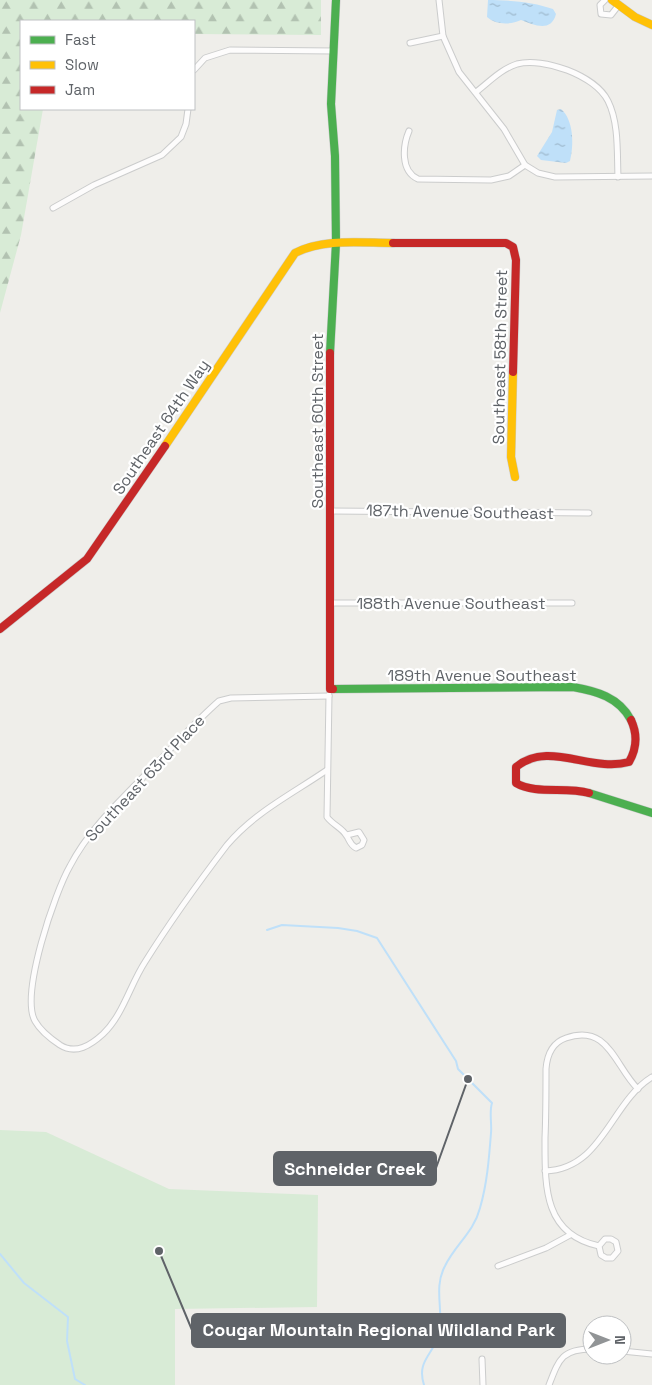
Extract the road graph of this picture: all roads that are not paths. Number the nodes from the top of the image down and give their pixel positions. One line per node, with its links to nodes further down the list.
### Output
1 (336, 0): 8 (street, Southeast 60th Street)
2 (439, 0): 6 (street)
3 (605, 0): 4 (street)
4 (615, 3): 5 (street)
5 (652, 25)
6 (443, 36): 7 (street); 10 (street)
7 (410, 43)
8 (334, 51): 9 (street); 17 (street, Southeast 60th Street)
9 (195, 69)
10 (476, 92): 13 (street); 15 (street)
11 (188, 110): 16 (street)
12 (410, 130): 13 (street)
13 (525, 165): 15 (street)
14 (652, 176): 15 (street)
15 (618, 177)
16 (53, 208)
17 (336, 242): 18 (street, Southeast 64th Way); 20 (street, Southeast 60th Street); 24 (street, Southeast 64th Way)
18 (506, 243): 19 (street, Southeast 58th Street)
19 (515, 477)
20 (331, 511): 21 (street, 187th Avenue Southeast); 22 (street, Southeast 60th Street)
21 (589, 513)
22 (331, 603): 23 (street, 188th Avenue Southeast); 25 (street, Southeast 60th Street)
23 (572, 603)
24 (0, 630)
25 (329, 693): 26 (street, 189th Avenue Southeast); 27 (street, Southeast 60th Street); 28 (street, 189th Avenue Southeast)
26 (219, 701): 27 (street, Southeast 63rd Place)
27 (327, 770): 29 (street, Southeast 60th Street)
28 (652, 813)
29 (346, 835)
30 (652, 1077): 31 (street)
31 (638, 1089): 32 (street); 32 (street)
32 (545, 1171): 33 (street)
33 (570, 1235): 34 (street); 35 (street)
34 (599, 1246)
35 (498, 1266)
36 (582, 1350): 41 (street)
37 (632, 1353): 38 (street)
38 (652, 1354)
39 (482, 1360): 40 (street)
40 (483, 1385)
41 (549, 1385)

